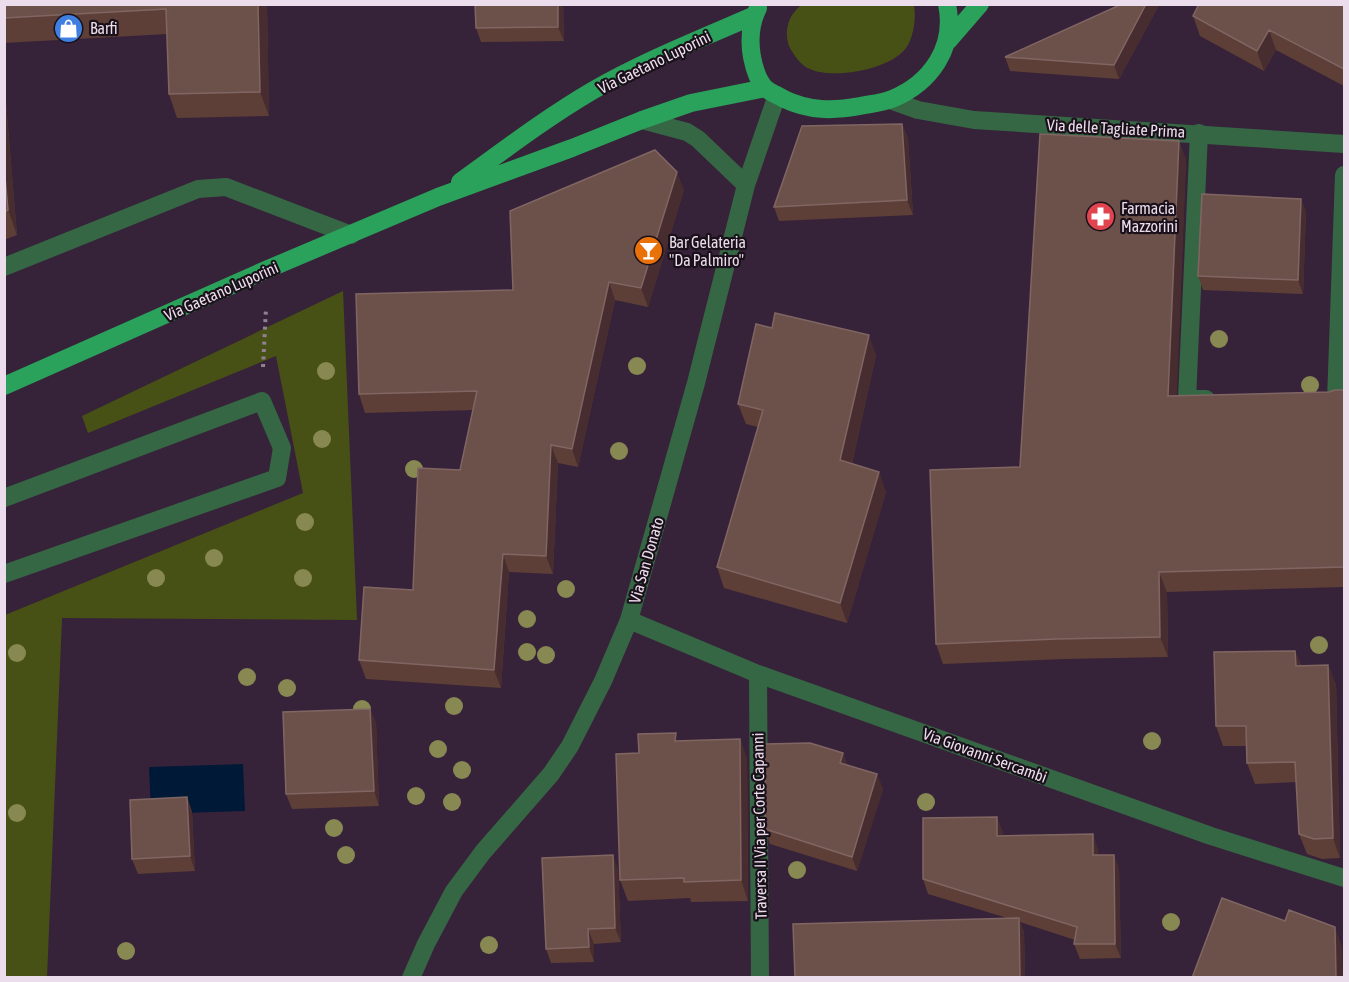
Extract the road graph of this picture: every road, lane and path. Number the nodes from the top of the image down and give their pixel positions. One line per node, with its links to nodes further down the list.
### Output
1 (947, 4): 4 (main road)
2 (980, 4): 4 (main road)
3 (757, 10): 5 (main road, Via Gaetano Luporini); 12 (main road, Via Gaetano Luporini)
4 (948, 41): 6 (main road)
5 (771, 91): 6 (main road); 7 (main road, Via Gaetano Luporini); 11 (street, Via San Donato)
6 (890, 100): 8 (street, Via delle Tagliate Prima)
7 (642, 120): 11 (street); 12 (main road, Via Gaetano Luporini)
8 (1199, 133): 9 (street, Via delle Tagliate Prima); 17 (street)
9 (1344, 144)
10 (1344, 175): 18 (street)
11 (746, 185): 22 (street, Via San Donato)
12 (438, 197): 13 (main road, Via Gaetano Luporini)
13 (351, 235): 14 (street); 15 (main road, Via Gaetano Luporini)
14 (4, 267)
15 (268, 269): 16 (main road, Via Gaetano Luporini); 19 (path)
16 (4, 386)
17 (1221, 399)
18 (1301, 400)
19 (262, 401): 20 (street); 21 (street)
20 (4, 498)
21 (4, 574)
22 (629, 620): 23 (street, Via Giovanni Sercambi); 25 (street, Via San Donato)
23 (758, 674): 24 (street, Via Giovanni Sercambi); 26 (street, Traversa II Via per Corte Capanni)
24 (1344, 878)
25 (411, 978)
26 (760, 978)

